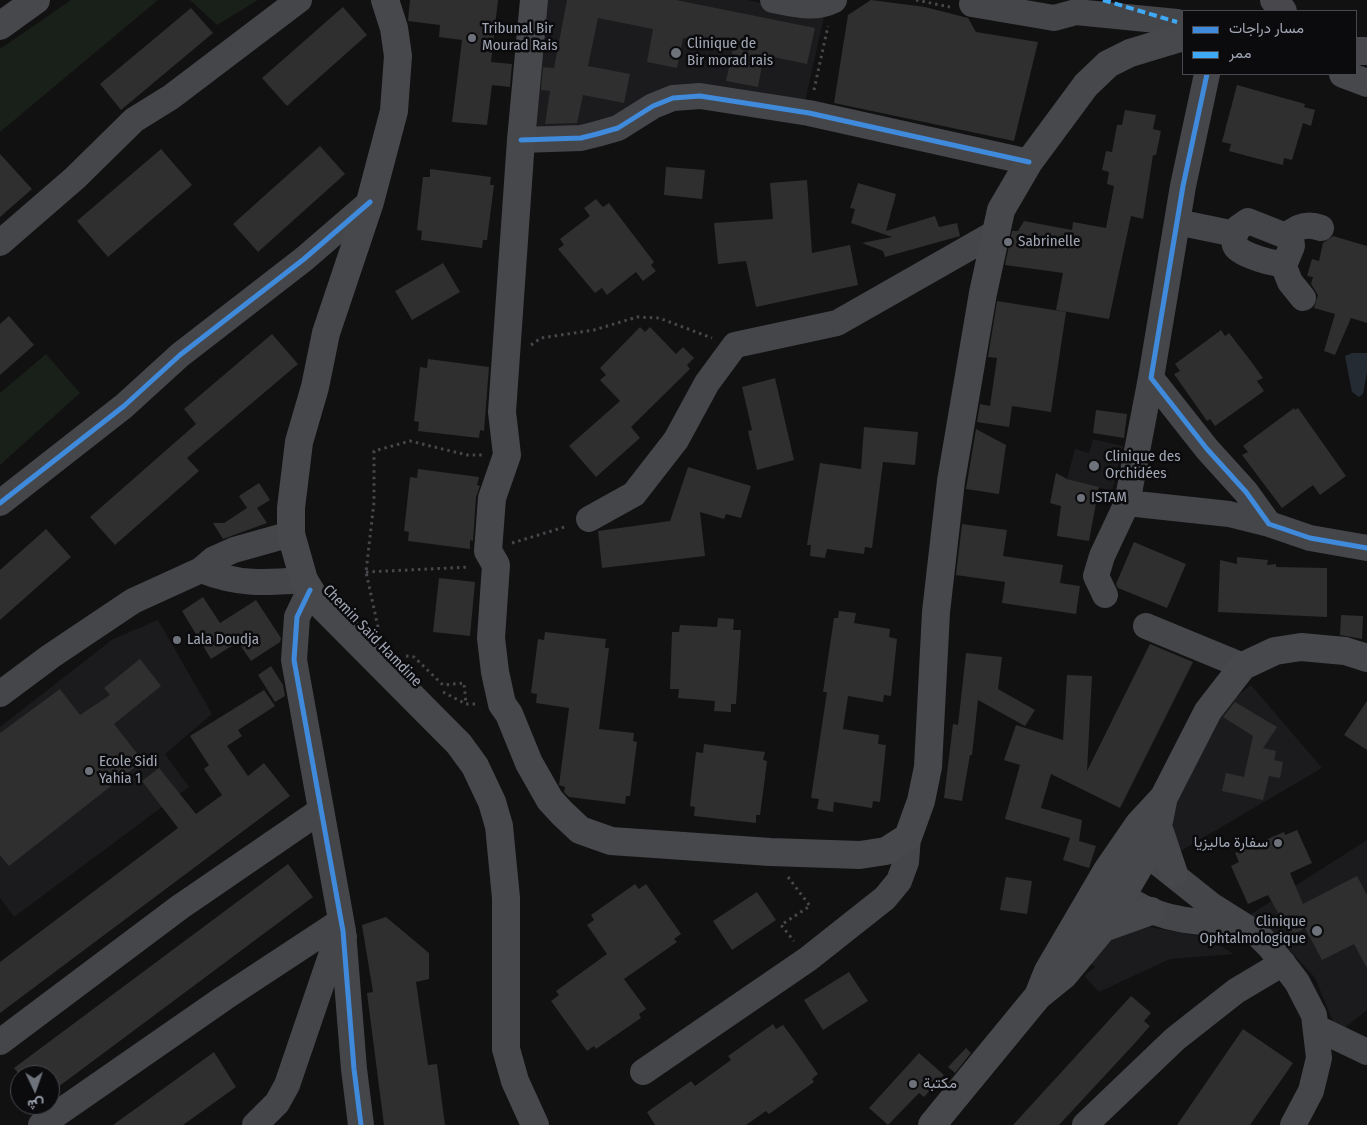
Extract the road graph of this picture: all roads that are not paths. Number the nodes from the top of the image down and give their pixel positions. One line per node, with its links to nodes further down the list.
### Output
1 (36, 0): 9 (main road)
2 (299, 0): 22 (street)
3 (385, 0): 16 (main road, Chemin Saïd Hamdine)
4 (534, 0): 14 (main road)
5 (773, 0): 6 (street)
6 (834, 0)
7 (972, 4): 8 (street)
8 (1182, 25)
9 (0, 26)
10 (1182, 37): 15 (main road)
11 (1208, 75): 17 (street)
12 (1346, 75): 13 (main road)
13 (1367, 83)
14 (521, 140): 15 (street); 42 (main road)
15 (1029, 162): 19 (main road)
16 (370, 202): 26 (street); 30 (main road, Chemin Saïd Hamdine)
17 (1177, 222): 20 (street); 25 (street)
18 (1321, 228): 21 (street)
19 (995, 233): 28 (street); 42 (main road)
20 (1235, 234): 21 (street); 23 (street)
21 (1288, 236): 23 (street)
22 (0, 244)
23 (1283, 264): 24 (street)
24 (1302, 298)
25 (1152, 378): 27 (street); 29 (street)
26 (0, 503)
27 (1127, 504): 29 (street); 34 (street)
28 (589, 519)
29 (1269, 524): 31 (street)
30 (291, 534): 32 (street); 33 (main road, Chemin Saïd Hamdine)
31 (1367, 548)
32 (201, 570): 33 (street); 38 (street)
33 (307, 585): 40 (street); 60 (main road, Chemin Saïd Hamdine)
34 (1105, 595)
35 (1146, 626): 37 (street)
36 (1367, 658): 37 (main road)
37 (1243, 666): 39 (main road)
38 (0, 694)
39 (1164, 797): 41 (main road); 43 (main road)
40 (320, 811): 50 (street); 54 (street)
41 (1158, 826): 43 (main road); 44 (main road)
42 (908, 837): 56 (street)
43 (1137, 849): 44 (street); 45 (main road); 46 (main road)
44 (1174, 874): 48 (street)
45 (1097, 886): 46 (street); 52 (main road)
46 (1123, 897): 47 (street); 49 (main road)
47 (1151, 911): 48 (street); 49 (main road)
48 (1242, 924): 51 (street)
49 (1103, 928): 52 (main road)
50 (342, 929): 57 (street); 58 (street); 59 (street)
51 (1277, 955): 53 (street); 62 (street)
52 (1038, 996): 61 (main road)
53 (1317, 1028): 55 (street); 63 (street)
54 (0, 1042)
55 (1365, 1048)
56 (643, 1072)
57 (42, 1125)
58 (255, 1125)
59 (361, 1125)
60 (535, 1125)
61 (932, 1125)
62 (1085, 1125)
63 (1293, 1125)

